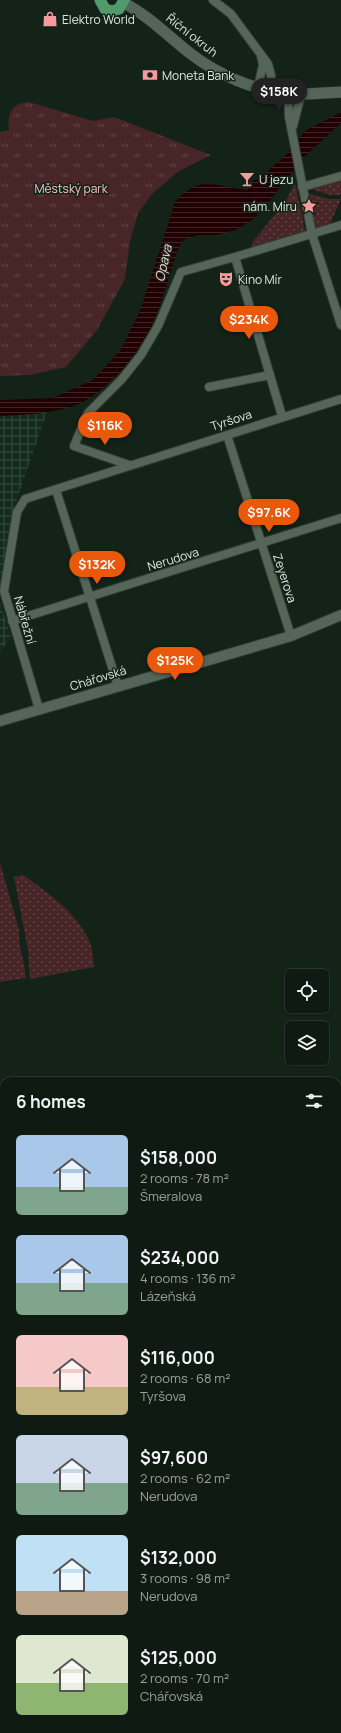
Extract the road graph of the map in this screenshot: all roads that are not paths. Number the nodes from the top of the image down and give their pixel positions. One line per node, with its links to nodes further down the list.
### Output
1 (100, 0): 3 (main road)
2 (213, 0): 4 (street)
3 (124, 2): 5 (main road, Říční okruh)
4 (261, 55): 5 (street); 6 (street)
5 (258, 87): 6 (main road, Říční okruh)
6 (272, 91): 8 (main road, Říční okruh)
7 (341, 92): 9 (main road, Říční okruh)
8 (288, 94): 9 (main road, Říční okruh); 10 (street)
9 (301, 94): 10 (street)
10 (292, 128): 12 (street)
11 (341, 176): 12 (street)
12 (302, 187): 14 (street)
13 (341, 225): 14 (street)
14 (312, 234): 15 (street); 16 (street)
15 (235, 257): 17 (street); 22 (street)
16 (341, 325)
17 (270, 375): 18 (street); 20 (street)
18 (210, 387)
19 (341, 399): 20 (street, Tyršova)
20 (282, 416): 21 (street, Tyršova)
21 (227, 435): 22 (street, Tyršova); 26 (street, Zeyerova)
22 (129, 465): 23 (street, Tyršova)
23 (56, 490): 24 (street, Tyršova); 27 (street)
24 (16, 512): 29 (street, Nábřežní)
25 (341, 518): 26 (street, Nerudova)
26 (262, 544): 27 (street, Nerudova); 30 (street, Zeyerova)
27 (90, 597): 29 (street, Nerudova); 31 (street)
28 (341, 615): 30 (street, Chářovská)
29 (12, 621): 32 (street, Nábřežní)
30 (291, 636): 31 (street, Chářovská)
31 (118, 686): 32 (street, Chářovská)
32 (39, 709): 33 (street, Chářovská)
33 (0, 721)

